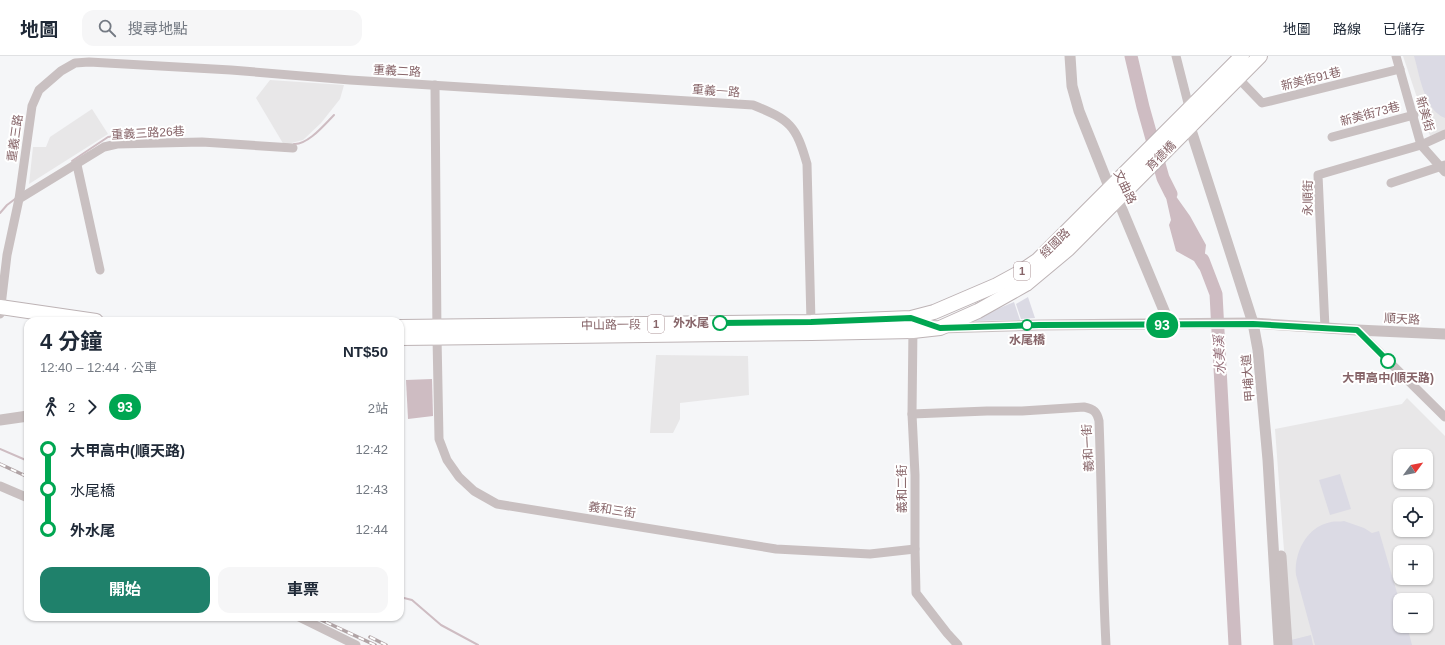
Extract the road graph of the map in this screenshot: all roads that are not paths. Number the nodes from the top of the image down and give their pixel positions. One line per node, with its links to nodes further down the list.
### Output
1 (1070, 56): 22 (street, 文曲路)
2 (1176, 56): 10 (street)
3 (1242, 56): 10 (main road, 1)
4 (1260, 56): 8 (main road, 1)
5 (1396, 56): 7 (street, 新美街)
6 (107, 62): 9 (street, 重義二路); 23 (street, 重義三路)
7 (1400, 69): 8 (street, 新美街91巷); 11 (street, 新美街)
8 (1238, 78): 12 (main road, 1)
9 (435, 85): 29 (street, 重義一路); 37 (street, 重義二路)
10 (1190, 108): 12 (street); 17 (main road, 育德橋 / 1)
11 (1414, 115): 14 (street, 新美街73巷); 15 (street, 新美街)
12 (1186, 132): 20 (main road, 育德橋 / 1); 31 (street, 甲埔大道)
13 (1445, 134): 15 (street, 永順街)
14 (1332, 137)
15 (1421, 145): 19 (street, 新美街); 35 (street, 永順街)
16 (293, 148): 18 (street, 重義三路26巷)
17 (1137, 162): 22 (main road, 經國路 / 1)
18 (77, 165): 23 (street, 重義三路26巷); 25 (street)
19 (1444, 168): 21 (street)
20 (1142, 175): 22 (main road, 經國路 / 1)
21 (1391, 183)
22 (1114, 194): 30 (main road, 經國路 / 1); 32 (street, 文曲路); 34 (main road, 經國路 / 1)
23 (19, 199): 24 (street, 重義三路)
24 (4, 252): 26 (street, 重義三路)
25 (100, 270)
26 (0, 311): 27 (main road); 28 (main road)
27 (58, 317)
28 (24, 319)
29 (811, 322): 30 (main road, 中山路一段 / 1); 37 (main road, 中山路一段 / 1)
30 (912, 324): 34 (main road, 中山路一段 / 1); 37 (main road, 中山路一段 / 1); 40 (street, 義和二街)
31 (1247, 324): 32 (street, 中山路一段); 35 (street); 44 (street, 甲埔大道)
32 (1170, 325): 34 (street, 中山路一段)
33 (404, 328): 37 (main road, 中山路一段 / 1)
34 (940, 328)
35 (1325, 328): 36 (street)
36 (1357, 330): 38 (street, 順天路); 42 (street)
37 (437, 332): 39 (main road, 中山路一段 / 1); 47 (street, 義和三街)
38 (1445, 334)
39 (404, 337)
40 (912, 414): 47 (street, 義和二街); 52 (street, 義和一街)
41 (24, 417): 43 (street)
42 (1445, 417)
43 (0, 420)
44 (1268, 460): 49 (street, 甲埔大道); 53 (street)
45 (0, 486): 46 (street)
46 (24, 496)
47 (915, 549): 51 (street, 義和二街)
48 (307, 621): 50 (street)
49 (1279, 641)
50 (356, 645)
51 (958, 645)
52 (1106, 645)
53 (1287, 645)

